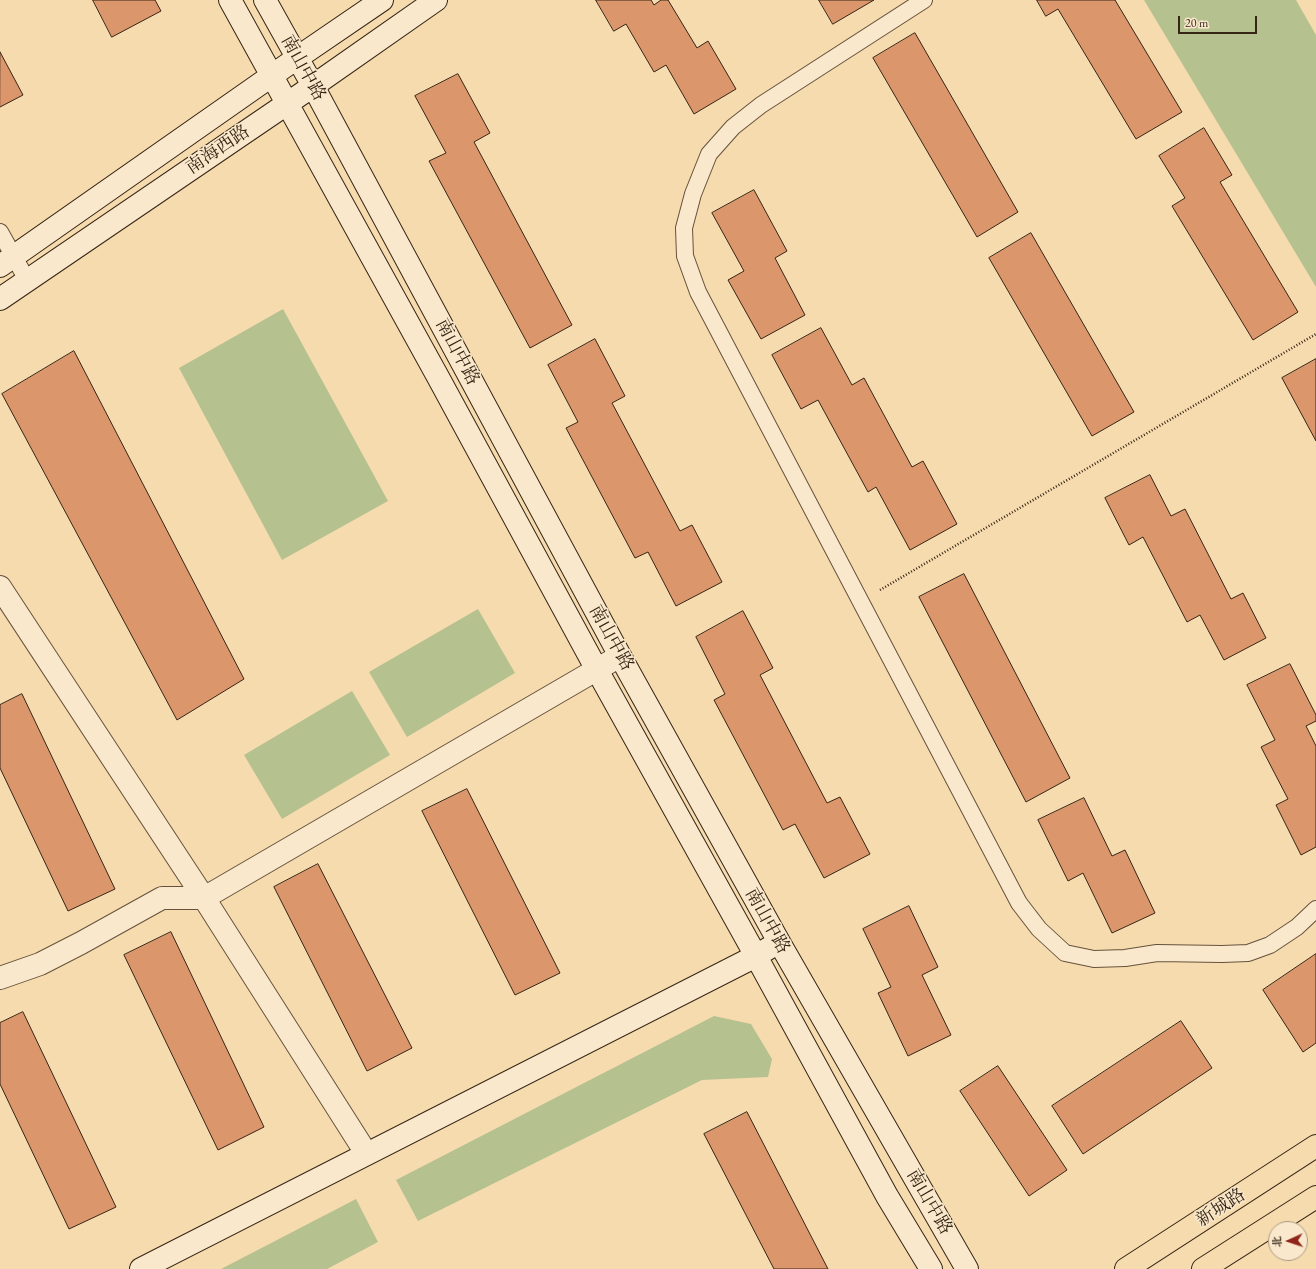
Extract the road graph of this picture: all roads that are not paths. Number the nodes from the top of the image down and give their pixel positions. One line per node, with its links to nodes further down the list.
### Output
1 (230, 0): 7 (street, 南山中路)
2 (265, 0): 6 (street, 南山中路)
3 (382, 0): 6 (street, 南海西路)
4 (436, 0): 8 (street, 南海西路)
5 (924, 0): 18 (lane)
6 (297, 58): 7 (street, 南海西路); 8 (street, 南山中路)
7 (272, 75): 9 (street, 南山中路); 11 (street, 南海西路)
8 (313, 86): 9 (street, 南海西路); 15 (street, 南山中路)
9 (288, 103): 12 (street, 南海西路); 16 (street, 南山中路)
10 (0, 232): 11 (lane)
11 (7, 261): 12 (lane)
12 (28, 280): 13 (street, 南海西路)
13 (0, 299)
14 (0, 587): 17 (street)
15 (620, 656): 16 (street); 19 (street, 南山中路)
16 (597, 670): 17 (street); 20 (street, 南山中路)
17 (204, 898): 21 (street); 23 (street)
18 (1316, 909)
19 (779, 942): 20 (street); 27 (street, 南山中路)
20 (756, 956): 23 (street); 26 (street, 南山中路)
21 (0, 978)
22 (1316, 1146): 28 (main road, 新城路)
23 (366, 1153): 25 (street)
24 (1316, 1197): 29 (main road)
25 (141, 1269)
26 (930, 1269)
27 (968, 1269)
28 (1126, 1269)
29 (1203, 1269)

